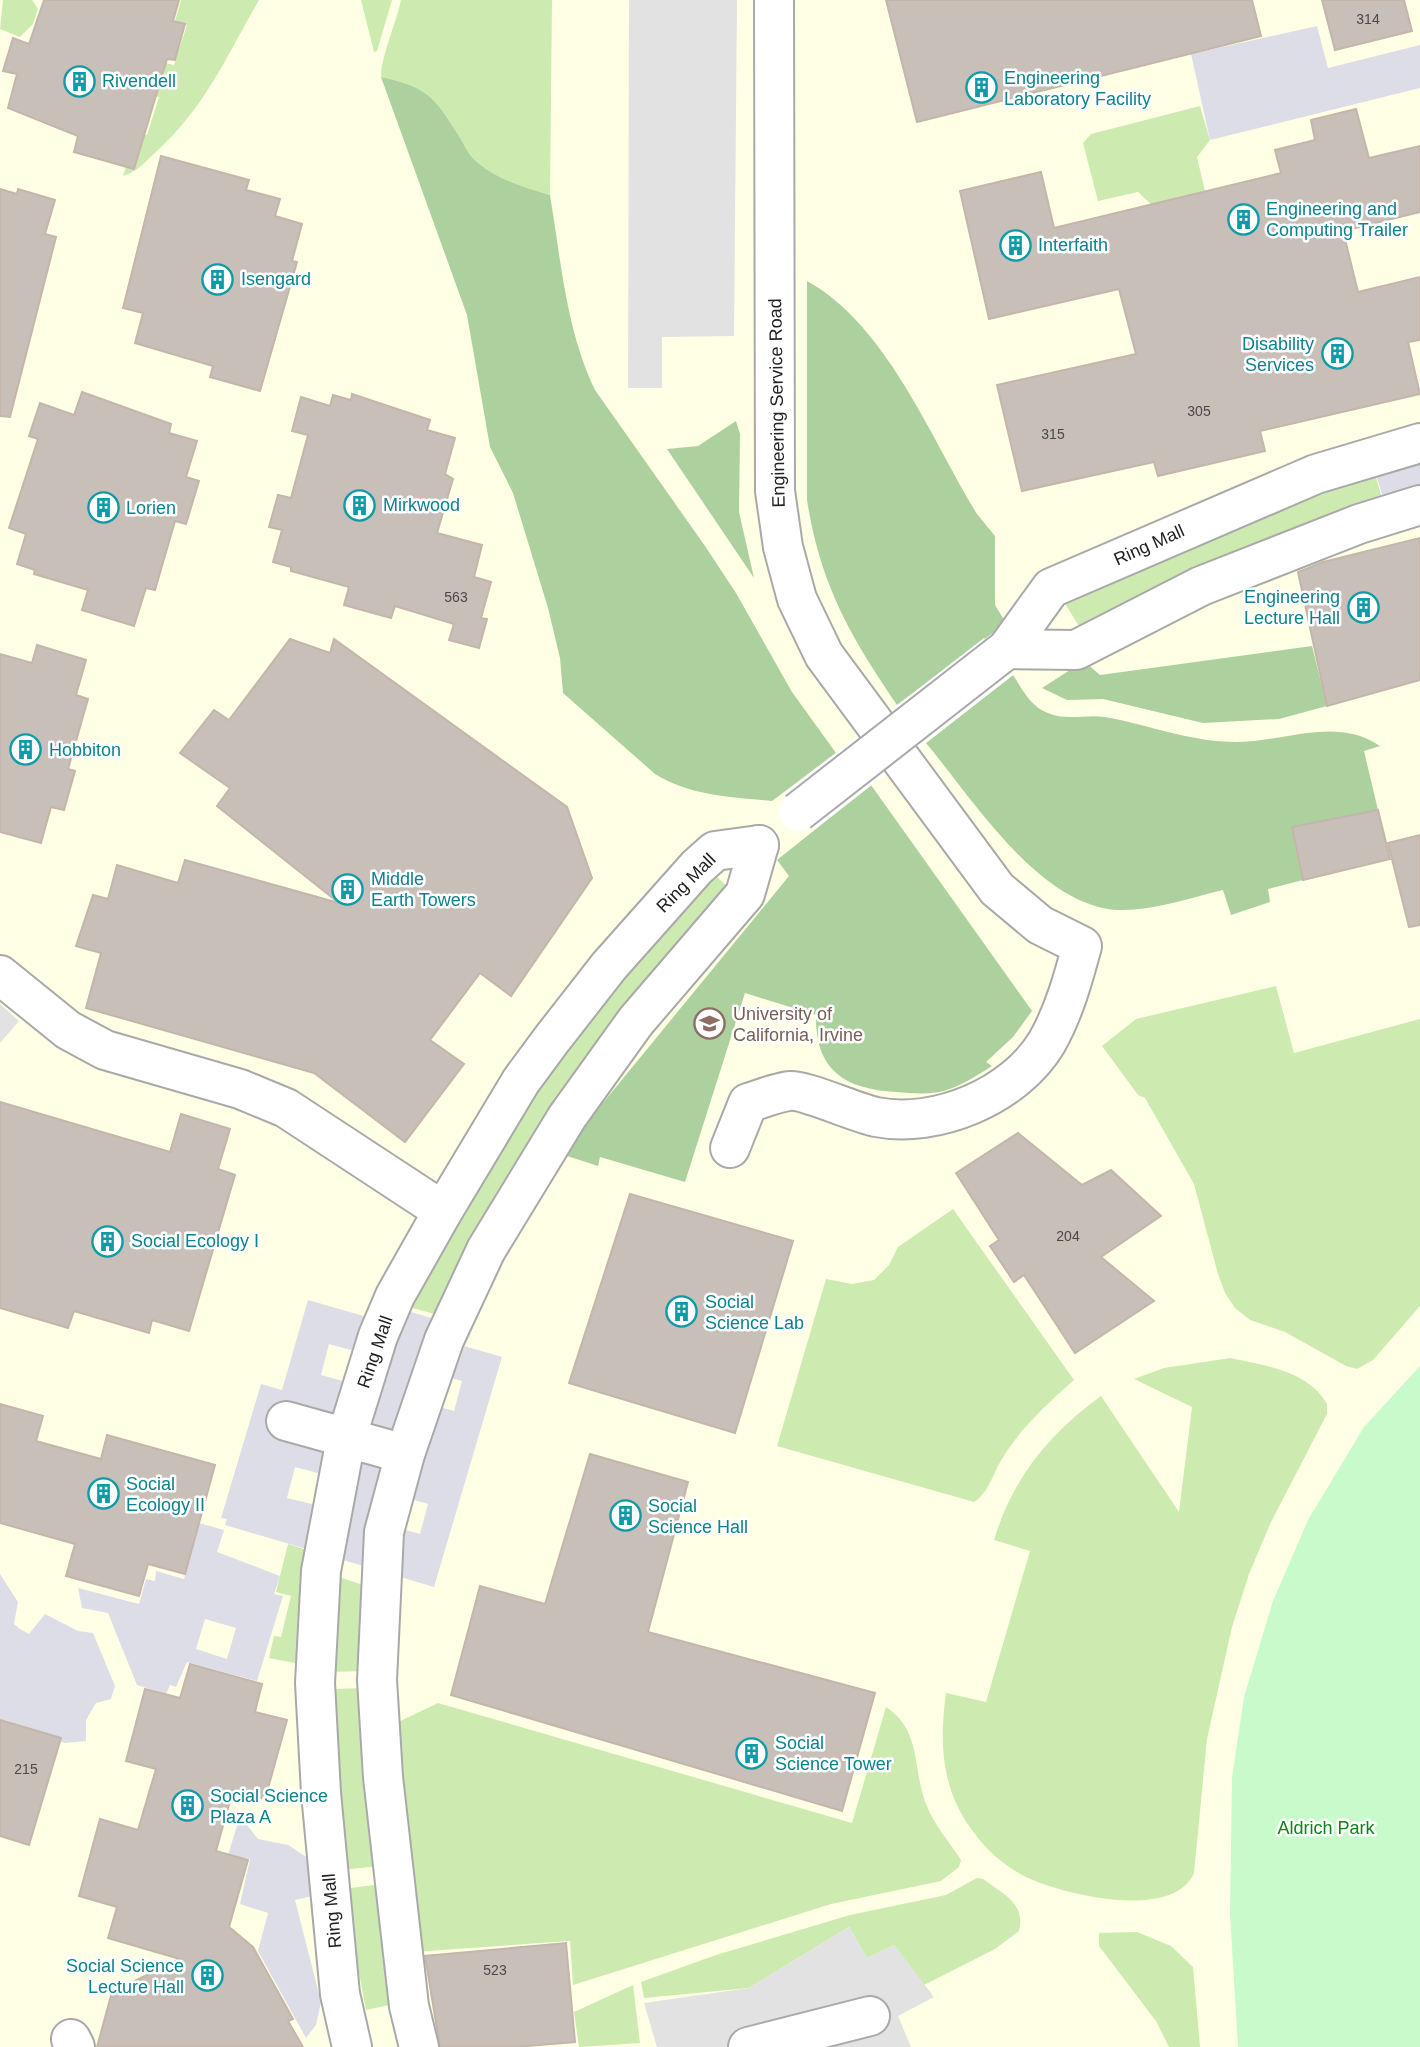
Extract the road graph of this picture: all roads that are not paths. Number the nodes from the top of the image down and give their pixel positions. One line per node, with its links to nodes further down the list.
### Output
1 (774, 0): 7 (street, Engineering Service Road)
2 (1420, 443): 4 (street, Ring Mall)
3 (1420, 505): 4 (street)
4 (1002, 653): 5 (street, Ring Mall, bridge)
5 (759, 845): 8 (street, Ring Mall); 11 (street)
6 (0, 975): 8 (street)
7 (730, 1148)
8 (443, 1211): 10 (street, Ring Mall)
9 (286, 1421): 10 (street)
10 (346, 1438): 11 (street); 13 (street, Ring Mall)
11 (404, 1454): 14 (street)
12 (870, 2016): 15 (street)
13 (352, 2047)
14 (419, 2047)
15 (748, 2047)

